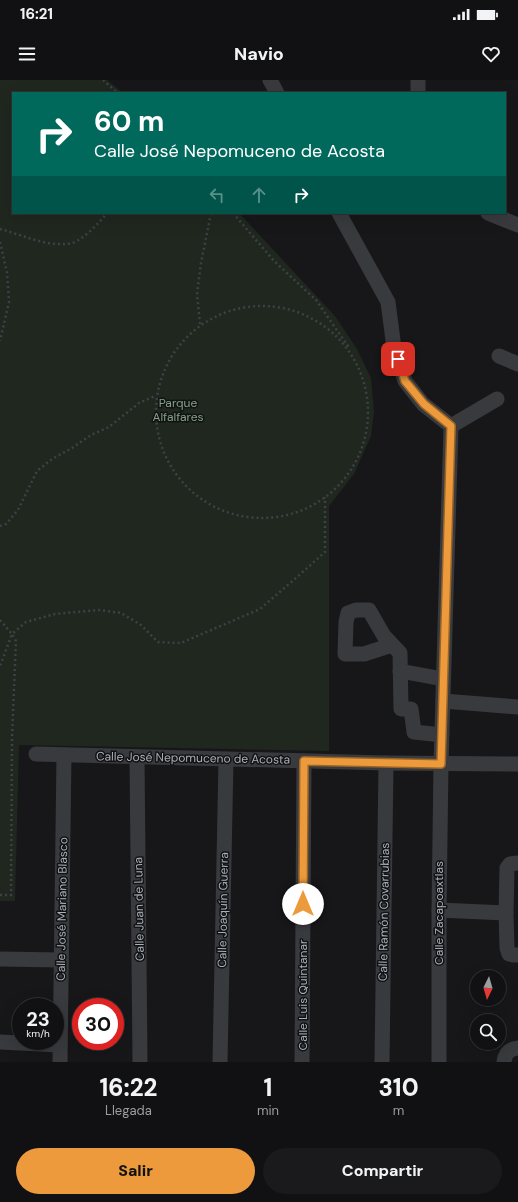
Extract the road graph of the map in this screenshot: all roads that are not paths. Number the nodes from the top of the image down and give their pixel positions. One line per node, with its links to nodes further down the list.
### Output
1 (270, 80): 3 (street)
2 (418, 80): 4 (street)
3 (276, 92)
4 (418, 92)
5 (340, 214): 11 (street)
6 (490, 214): 7 (street)
7 (518, 225)
8 (499, 356): 9 (street)
9 (518, 364)
10 (497, 398): 11 (street)
11 (451, 426): 14 (street, Calle Zacapoaxtlas)
12 (392, 645): 13 (street)
13 (400, 670): 14 (street); 17 (street)
14 (443, 679): 15 (street, Calle Zacapoaxtlas)
15 (443, 701): 16 (street); 17 (street, Calle Zacapoaxtlas)
16 (518, 707)
17 (442, 735): 24 (street, Calle Zacapoaxtlas)
18 (36, 754): 19 (street, Calle José Nepomuceno de Acosta)
19 (64, 755): 20 (street, Calle José Nepomuceno de Acosta); 31 (street, Calle José Mariano Blasco)
20 (137, 756): 21 (street, Calle José Nepomuceno de Acosta); 38 (street, Calle Juan de Luna)
21 (226, 759): 22 (street, Calle José Nepomuceno de Acosta); 39 (street, Calle Joaquín Guerra)
22 (304, 761): 23 (street, Calle José Nepomuceno de Acosta); 40 (street, Calle Luis Quintanar)
23 (386, 763): 24 (street, Calle José Nepomuceno de Acosta); 41 (street, Calle Ramón Covarrubias)
24 (441, 764): 25 (street, Calle José Nepomuceno de Acosta); 27 (street, Calle Zacapoaxtlas)
25 (518, 764)
26 (518, 863): 28 (street)
27 (439, 910): 28 (street); 42 (street, Calle Zacapoaxtlas)
28 (506, 913): 29 (street)
29 (518, 956)
30 (0, 959): 31 (street)
31 (61, 960): 32 (street, Calle José Mariano Blasco)
32 (61, 998)
33 (0, 1042): 34 (street)
34 (12, 1043)
35 (518, 1048): 43 (street)
36 (60, 1050): 37 (street, Calle José Mariano Blasco)
37 (60, 1062)
38 (140, 1062)
39 (220, 1062)
40 (302, 1062)
41 (382, 1062)
42 (439, 1062)
43 (504, 1062)

